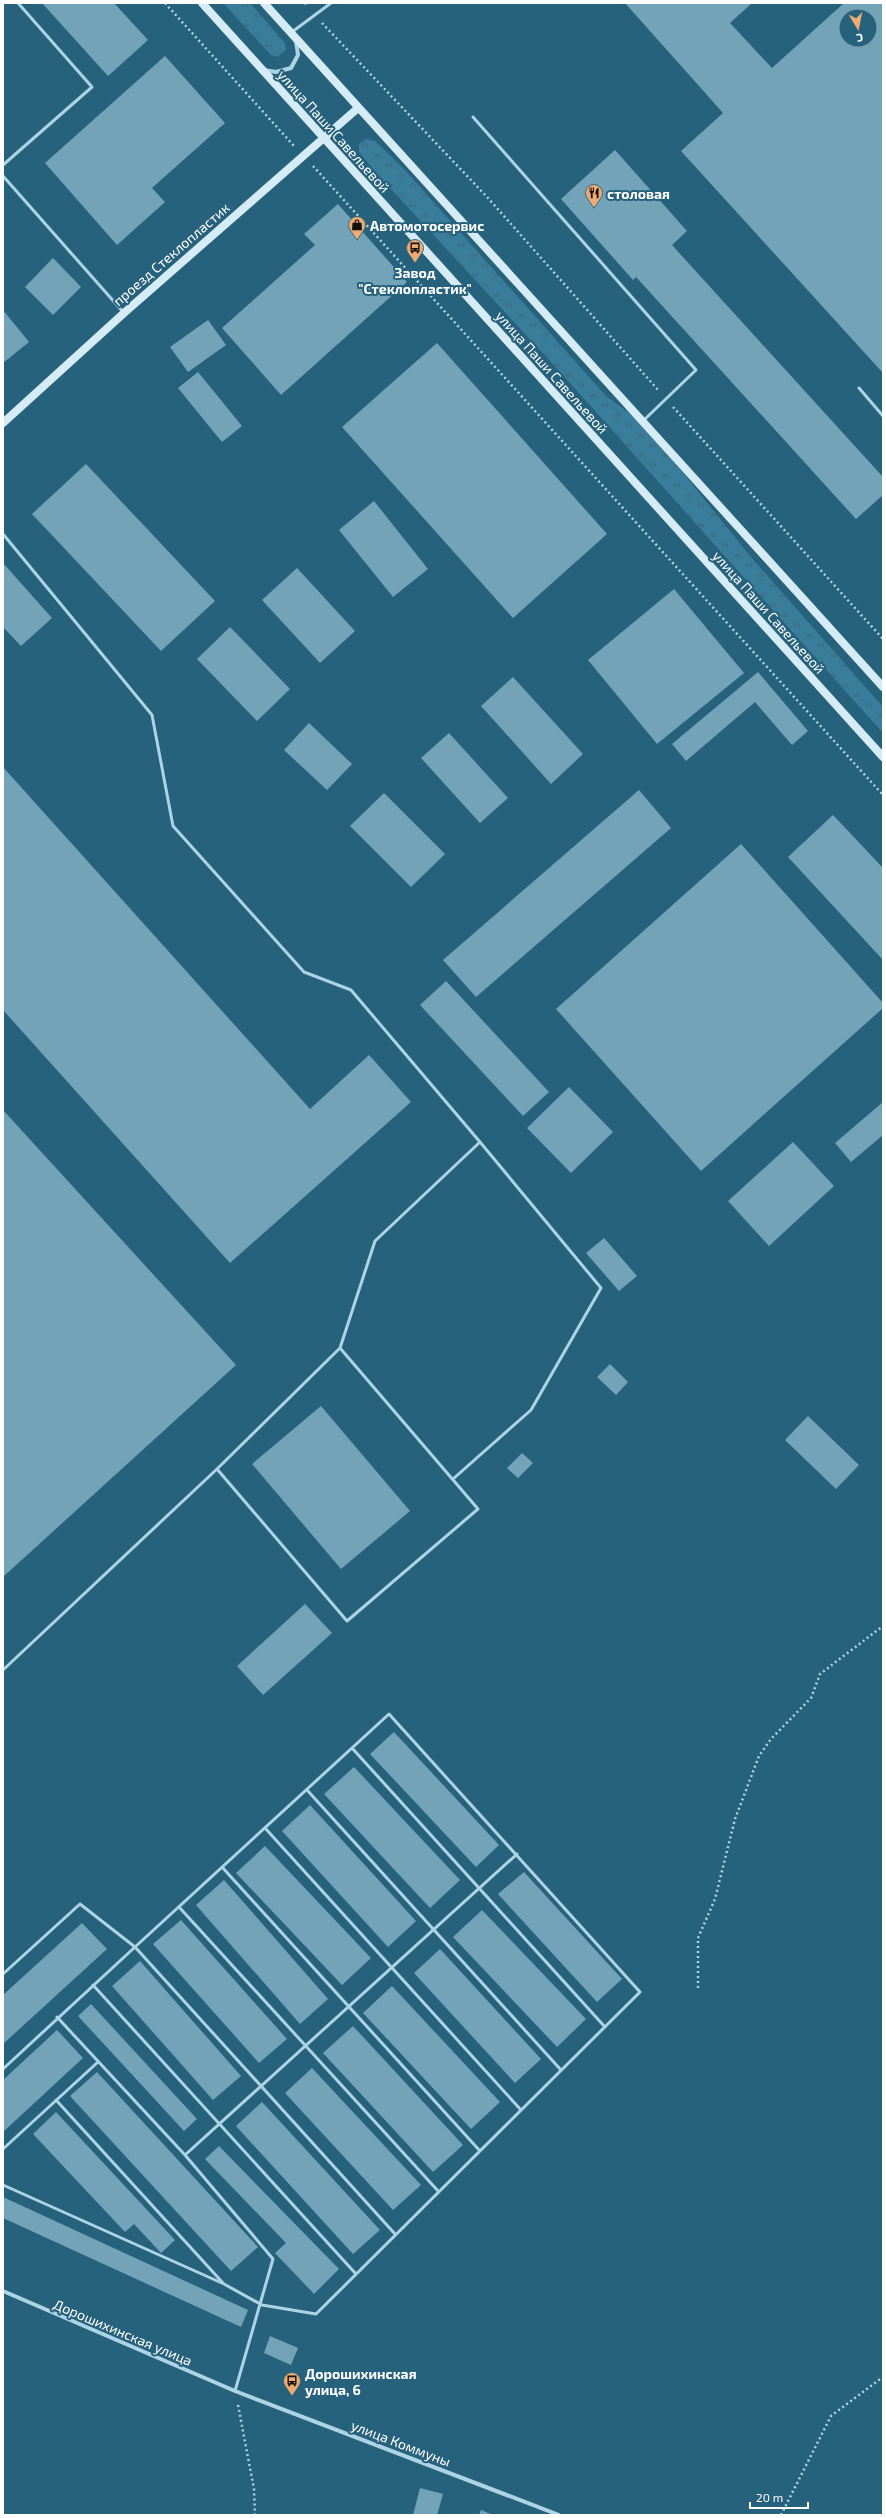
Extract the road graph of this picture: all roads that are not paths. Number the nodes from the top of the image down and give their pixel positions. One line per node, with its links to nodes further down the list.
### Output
1 (18, 3): 10 (lane)
2 (202, 3): 6 (street, улица Паши Савельевой)
3 (264, 3): 5 (street)
4 (331, 3): 5 (lane)
5 (293, 36): 6 (street); 7 (street)
6 (261, 70): 9 (street, улица Паши Савельевой)
7 (358, 108): 9 (street, проезд Стеклопластик); 15 (street)
8 (473, 117): 15 (lane)
9 (323, 138): 12 (street, проезд Стеклопластик); 19 (street, улица Паши Савельевой)
10 (3, 165)
11 (3, 176): 12 (lane)
12 (124, 313): 16 (street, проезд Стеклопластик)
13 (859, 388): 14 (lane)
14 (883, 416)
15 (642, 422): 18 (street)
16 (3, 423)
17 (3, 534): 20 (lane)
18 (883, 687)
19 (883, 757)
20 (480, 1142): 21 (lane); 23 (lane)
21 (340, 1348): 22 (lane); 23 (lane)
22 (217, 1469): 23 (lane); 24 (lane)
23 (453, 1479)
24 (3, 1670)
25 (352, 1748): 26 (lane); 28 (lane); 30 (lane)
26 (307, 1790): 27 (lane); 32 (lane)
27 (265, 1828): 29 (lane); 34 (lane)
28 (517, 1854): 30 (lane); 39 (lane)
29 (222, 1867): 31 (lane); 37 (lane)
30 (479, 1888): 32 (lane); 39 (lane)
31 (179, 1907): 33 (lane); 40 (lane)
32 (434, 1929): 34 (lane); 43 (lane)
33 (135, 1947): 35 (lane); 36 (lane); 44 (lane)
34 (391, 1968): 37 (lane); 46 (lane)
35 (3, 1974)
36 (93, 1985): 38 (lane); 47 (lane)
37 (348, 2006): 40 (lane); 49 (lane)
38 (57, 2017): 41 (lane); 42 (lane)
39 (605, 2027): 43 (lane)
40 (306, 2045): 44 (lane); 52 (lane)
41 (98, 2062): 45 (lane); 50 (lane)
42 (3, 2069)
43 (561, 2070): 46 (lane)
44 (260, 2087): 47 (lane); 53 (lane)
45 (56, 2100): 48 (lane); 55 (lane)
46 (521, 2110): 49 (lane)
47 (219, 2124): 50 (lane); 54 (lane)
48 (3, 2149)
49 (480, 2151): 52 (lane)
50 (185, 2155): 57 (lane)
51 (3, 2185): 55 (lane)
52 (438, 2192): 53 (lane)
53 (395, 2234): 54 (lane)
54 (356, 2274): 57 (lane)
55 (224, 2284): 57 (lane)
56 (3, 2291): 58 (street, Дорошихинская улица)
57 (262, 2305): 58 (lane)
58 (235, 2391): 59 (street, улица Коммуны)
59 (559, 2515)

